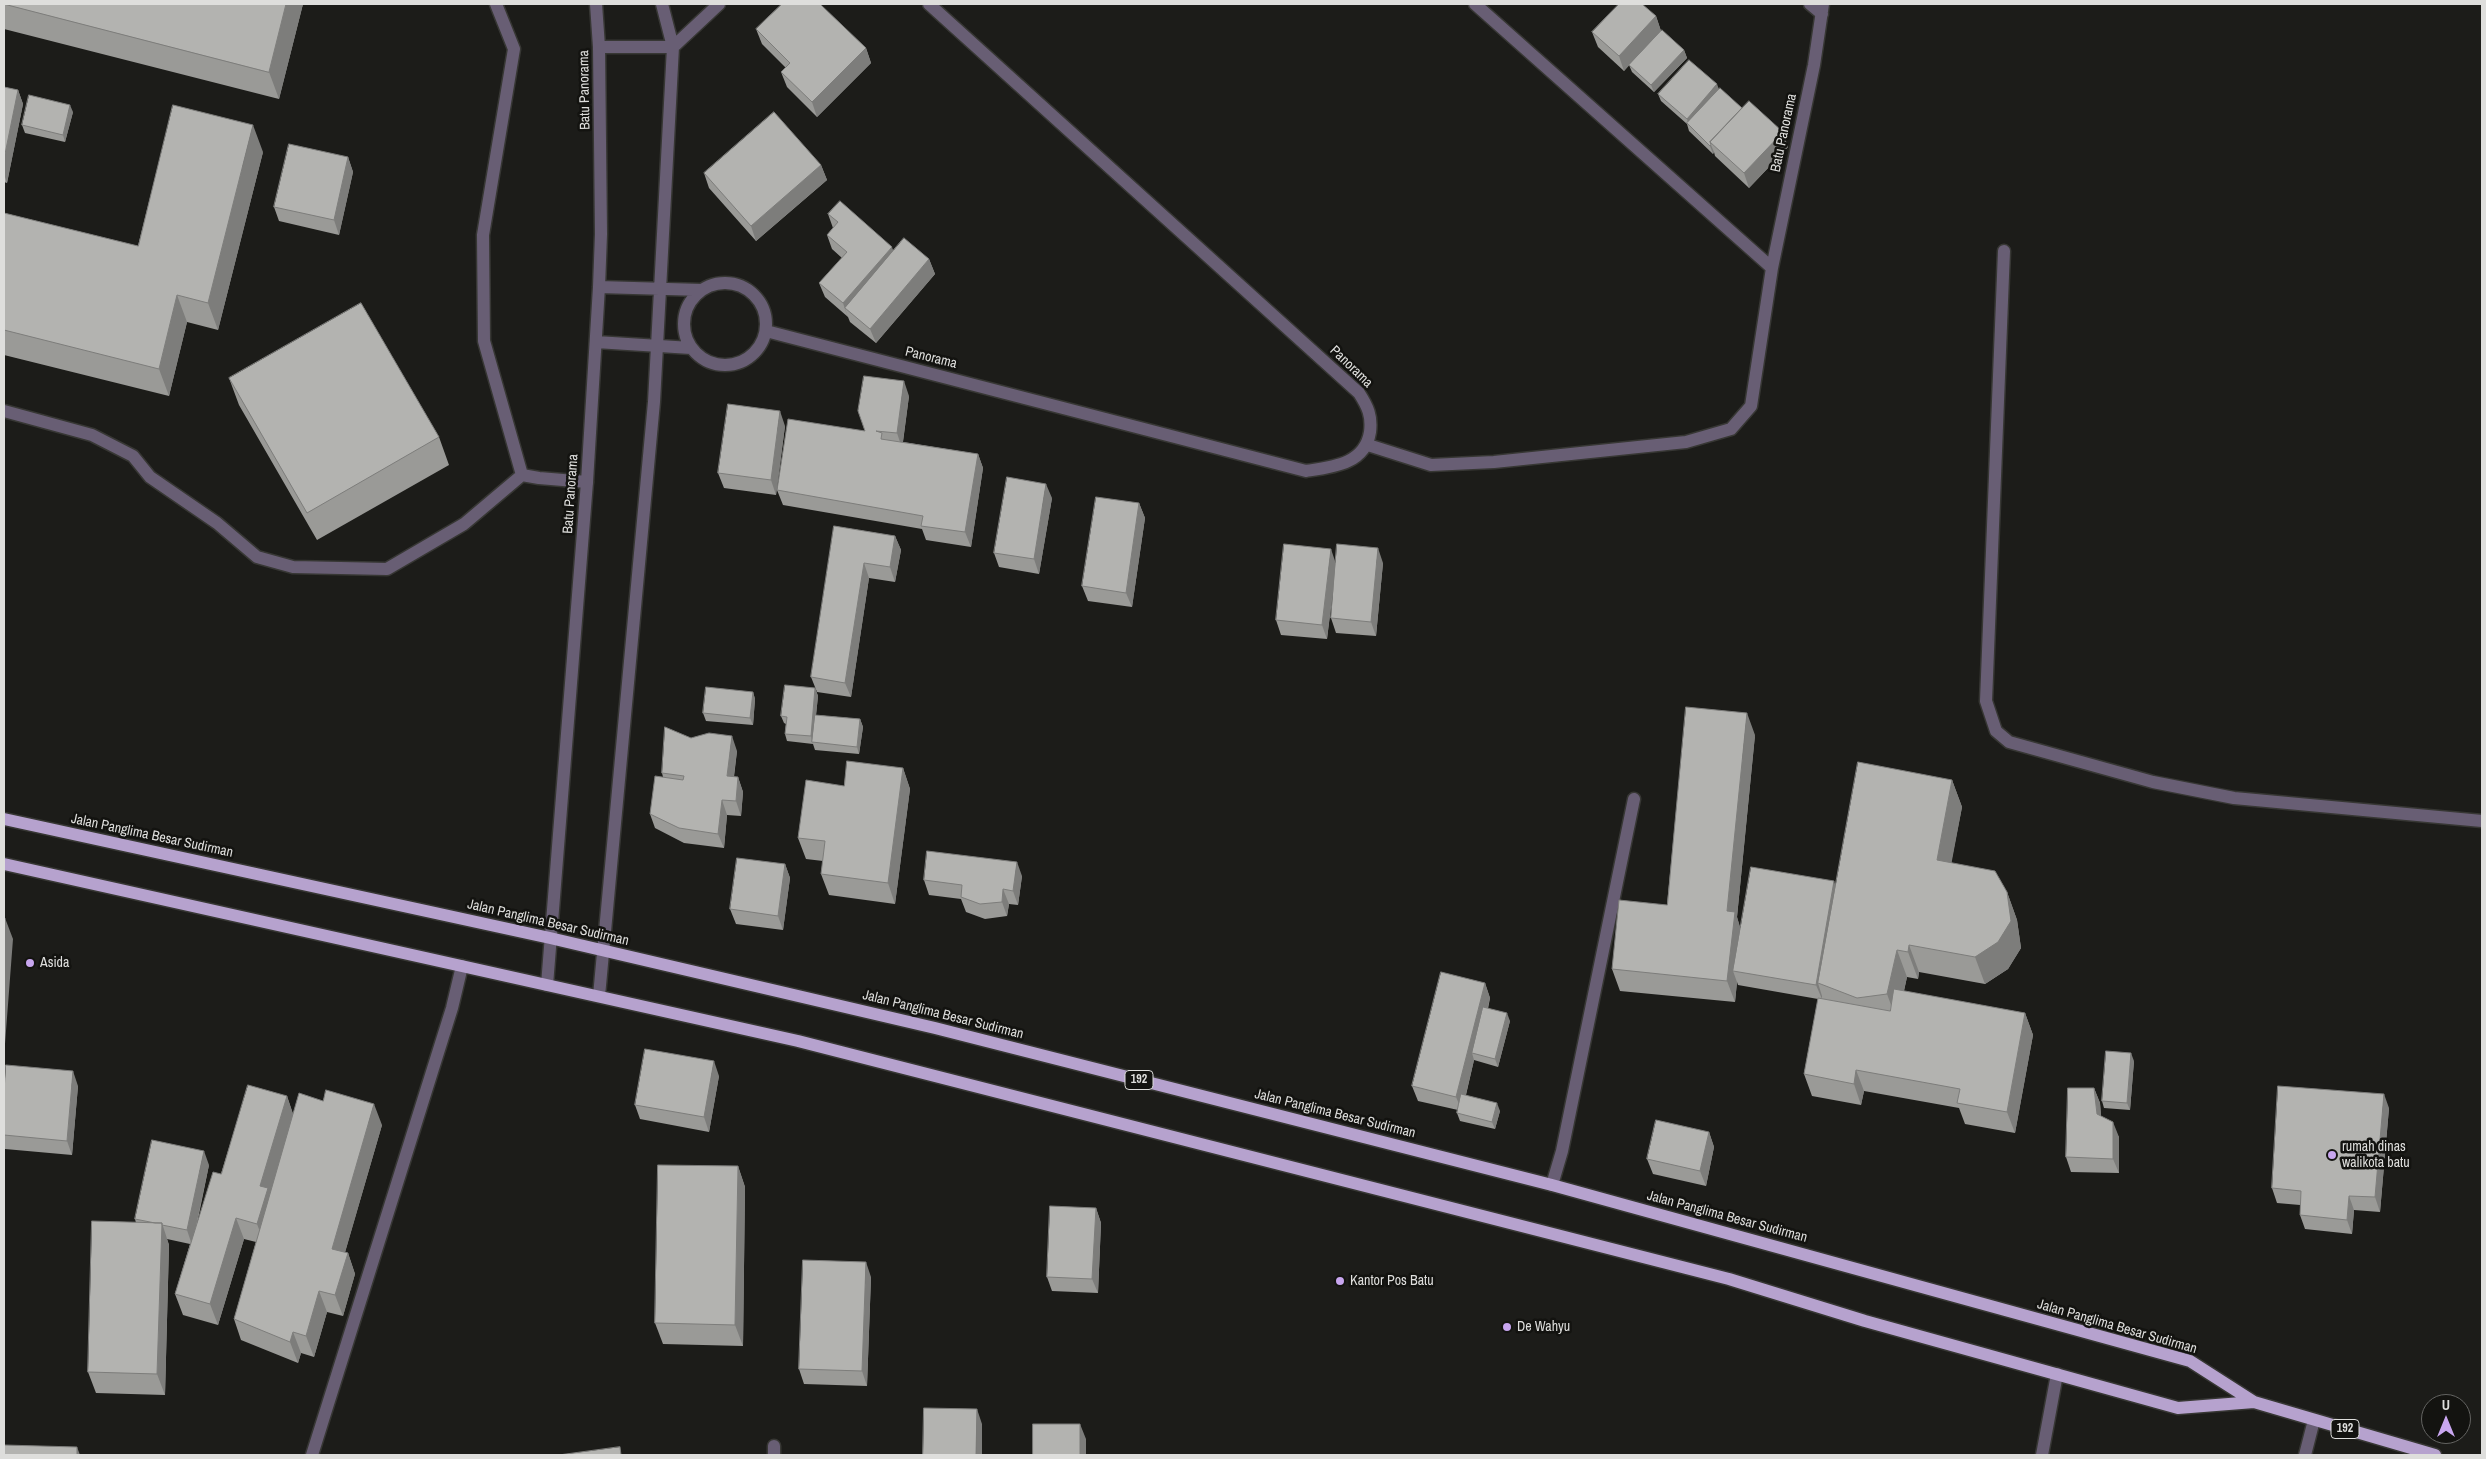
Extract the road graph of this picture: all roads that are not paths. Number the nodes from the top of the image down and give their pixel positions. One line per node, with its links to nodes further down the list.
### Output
1 (496, 4): 22 (street)
2 (596, 4): 9 (street, Batu Panorama)
3 (662, 4): 10 (street)
4 (719, 4): 10 (street)
5 (929, 4): 21 (street, Panorama)
6 (1475, 4): 12 (street)
7 (1810, 4): 8 (street)
8 (1822, 9): 12 (street, Batu Panorama)
9 (599, 47): 10 (street); 13 (street, Batu Panorama)
10 (673, 47): 15 (street)
11 (2004, 251): 26 (street)
12 (1772, 268): 21 (street, Batu Panorama)
13 (599, 288): 15 (street); 17 (street, Batu Panorama)
14 (702, 290): 15 (street); 16 (street); 19 (street)
15 (661, 291): 18 (street)
16 (766, 331): 19 (street); 21 (street, Panorama)
17 (596, 342): 18 (street); 23 (street, Batu Panorama)
18 (658, 346): 19 (street); 29 (street)
19 (691, 348)
20 (4, 412): 22 (street)
21 (1368, 445)
22 (522, 474): 23 (street)
23 (587, 482): 28 (street, Batu Panorama)
24 (1634, 799): 33 (street)
25 (4, 819): 28 (main road, Jalan Panglima Besar Sudirman / 192)
26 (2482, 821)
27 (4, 864): 30 (main road, 192)
28 (550, 938): 29 (main road, Jalan Panglima Besar Sudirman / 192); 31 (street, Batu Panorama)
29 (605, 950): 32 (street); 33 (main road, Jalan Panglima Besar Sudirman / 192)
30 (462, 966): 31 (main road, 192); 37 (street)
31 (547, 985): 32 (main road, 192)
32 (599, 996): 34 (main road, 192)
33 (1552, 1185): 35 (main road, Jalan Panglima Besar Sudirman / 192)
34 (2056, 1374): 35 (main road, 192); 38 (street)
35 (2254, 1402): 36 (main road, 192)
36 (2314, 1420): 39 (street); 40 (main road, 192)
37 (312, 1455)
38 (2042, 1455)
39 (2305, 1455)
40 (2435, 1455)

